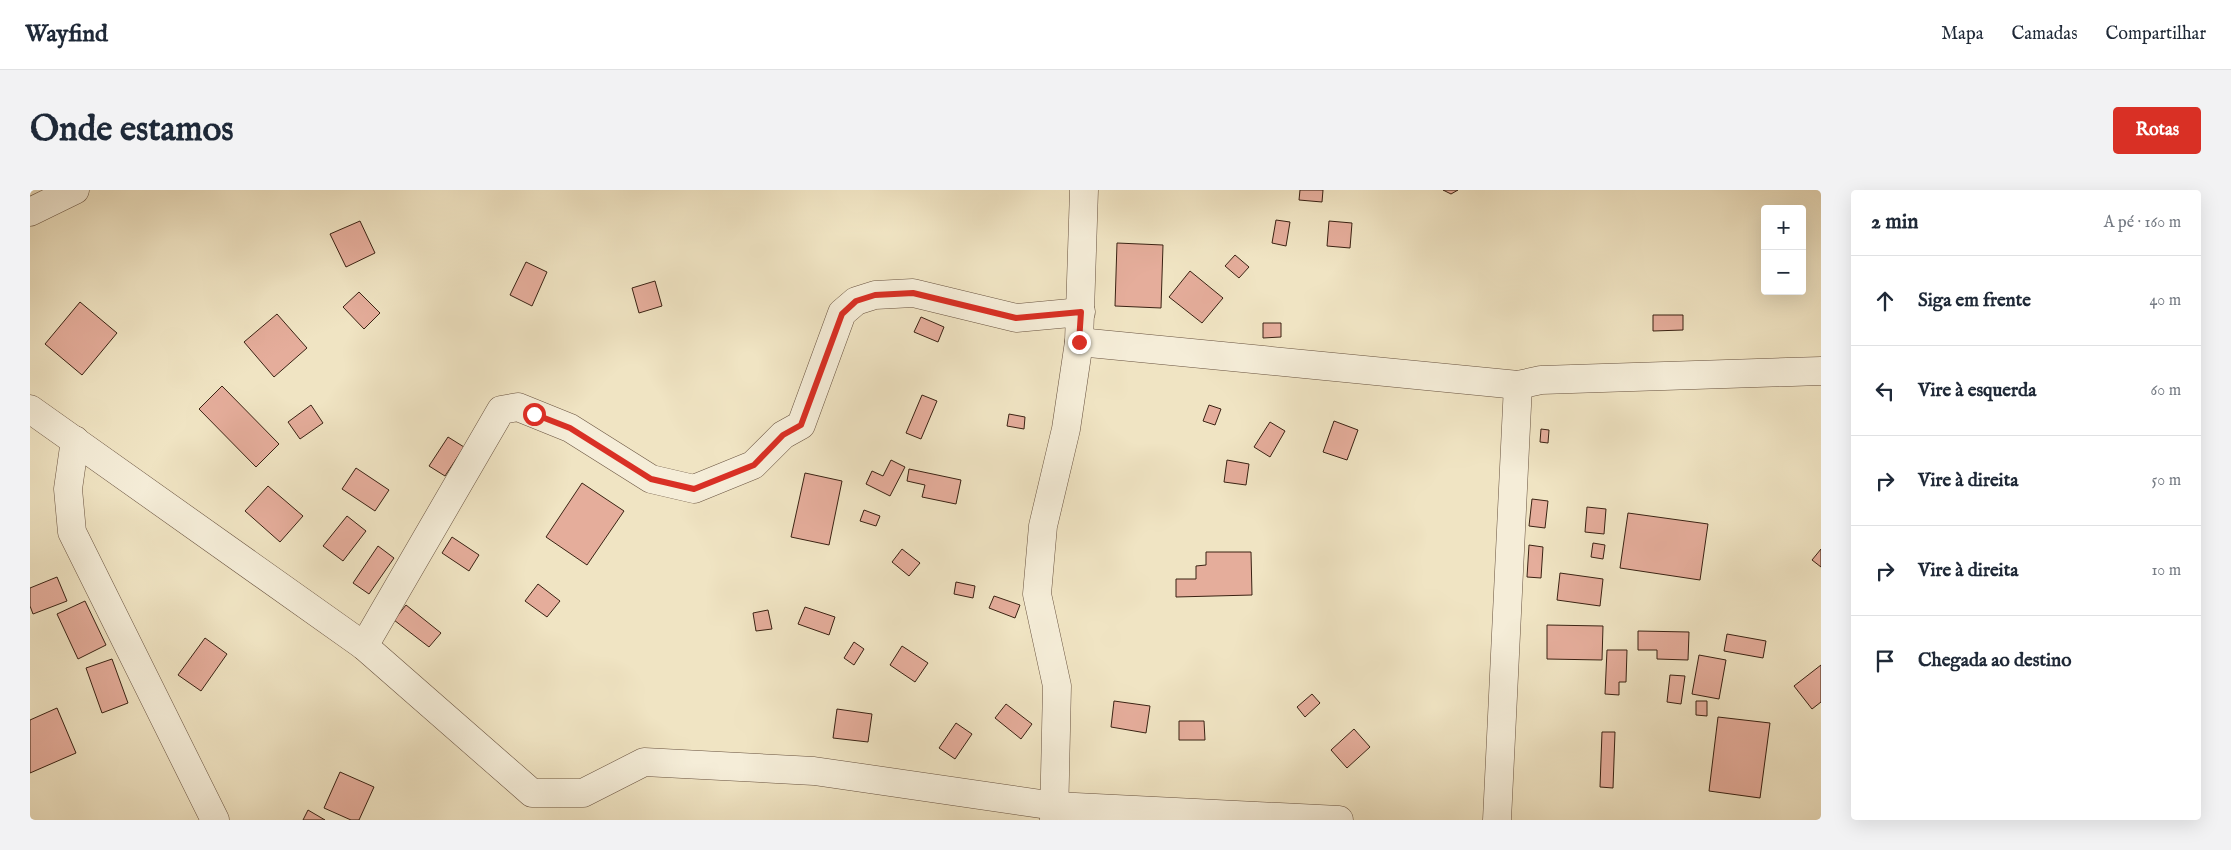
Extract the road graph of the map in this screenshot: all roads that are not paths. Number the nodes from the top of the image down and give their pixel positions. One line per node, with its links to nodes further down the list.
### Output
1 (75, 190): 3 (street)
2 (1084, 190): 4 (street)
3 (30, 212)
4 (1081, 312): 5 (street); 10 (street)
5 (1079, 342): 7 (street); 11 (street)
6 (1821, 371): 7 (street)
7 (1518, 385): 14 (street)
8 (30, 409): 9 (street)
9 (75, 440): 10 (street); 12 (street)
10 (364, 646): 11 (street)
11 (1055, 813): 13 (street)
12 (215, 820)
13 (1339, 820)
14 (1497, 820)

